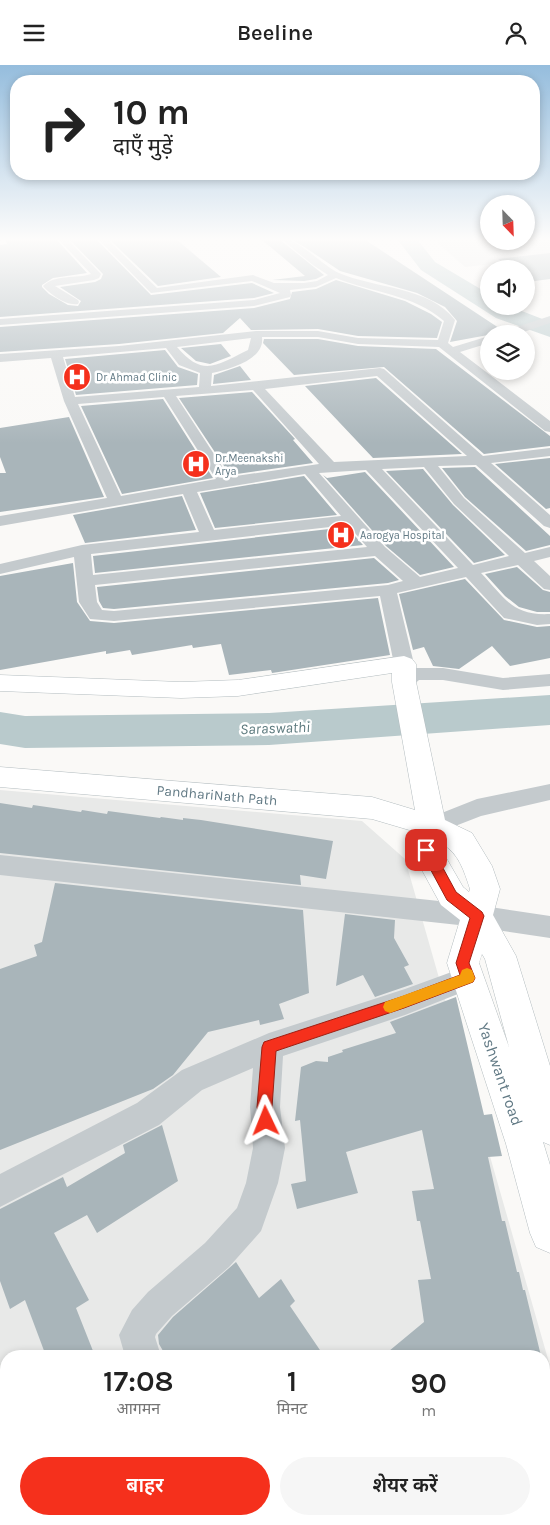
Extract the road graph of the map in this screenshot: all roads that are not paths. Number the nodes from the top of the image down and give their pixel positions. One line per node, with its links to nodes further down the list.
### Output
1 (259, 307): 3 (street)
2 (433, 307): 12 (street)
3 (73, 316): 5 (street); 13 (street)
4 (550, 319): 7 (street)
5 (0, 322)
6 (269, 323): 9 (street)
7 (532, 325)
8 (256, 334): 9 (street); 11 (street); 16 (street)
9 (277, 334): 12 (street)
10 (480, 341): 12 (street)
11 (168, 343): 13 (street); 16 (street)
12 (447, 348): 21 (street)
13 (78, 353): 14 (street)
14 (56, 355): 15 (street); 20 (street)
15 (0, 358)
16 (206, 371): 18 (street)
17 (256, 386): 18 (street); 23 (street); 26 (street)
18 (205, 390): 19 (street)
19 (168, 394): 20 (street); 28 (street)
20 (70, 401): 30 (street)
21 (550, 428)
22 (550, 452): 23 (street)
23 (481, 460): 24 (street); 33 (street)
24 (428, 463): 25 (street); 38 (street)
25 (371, 466): 26 (street); 40 (street)
26 (330, 467): 27 (street)
27 (308, 469): 28 (street); 31 (street)
28 (226, 483): 29 (street)
29 (188, 489): 30 (street); 34 (street)
30 (116, 502): 32 (street)
31 (351, 520): 34 (street); 36 (street)
32 (0, 521)
33 (550, 523)
34 (208, 535): 35 (street)
35 (82, 550): 39 (street); 41 (street)
36 (379, 551): 41 (street); 42 (street)
37 (550, 553): 38 (street)
38 (523, 558): 40 (street); 43 (street)
39 (0, 569)
40 (470, 572): 42 (street); 45 (street)
41 (85, 581): 44 (street)
42 (417, 584): 44 (street)
43 (550, 585)
44 (388, 590): 46 (street)
45 (550, 619)
46 (404, 673): 47 (street); 48 (main road); 51 (main road)
47 (550, 681)
48 (0, 683)
49 (0, 777): 51 (main road, PandhariNath Path)
50 (550, 791): 51 (street)
51 (432, 826): 53 (main road)
52 (0, 865): 53 (street)
53 (477, 916): 54 (street); 55 (main road, Yashwant road); 57 (main road)
54 (550, 927)
55 (468, 978): 56 (street); 59 (main road, Yashwant road)
56 (269, 1047): 58 (street); 60 (street)
57 (550, 1126)
58 (0, 1191)
59 (550, 1233)
60 (142, 1350)

